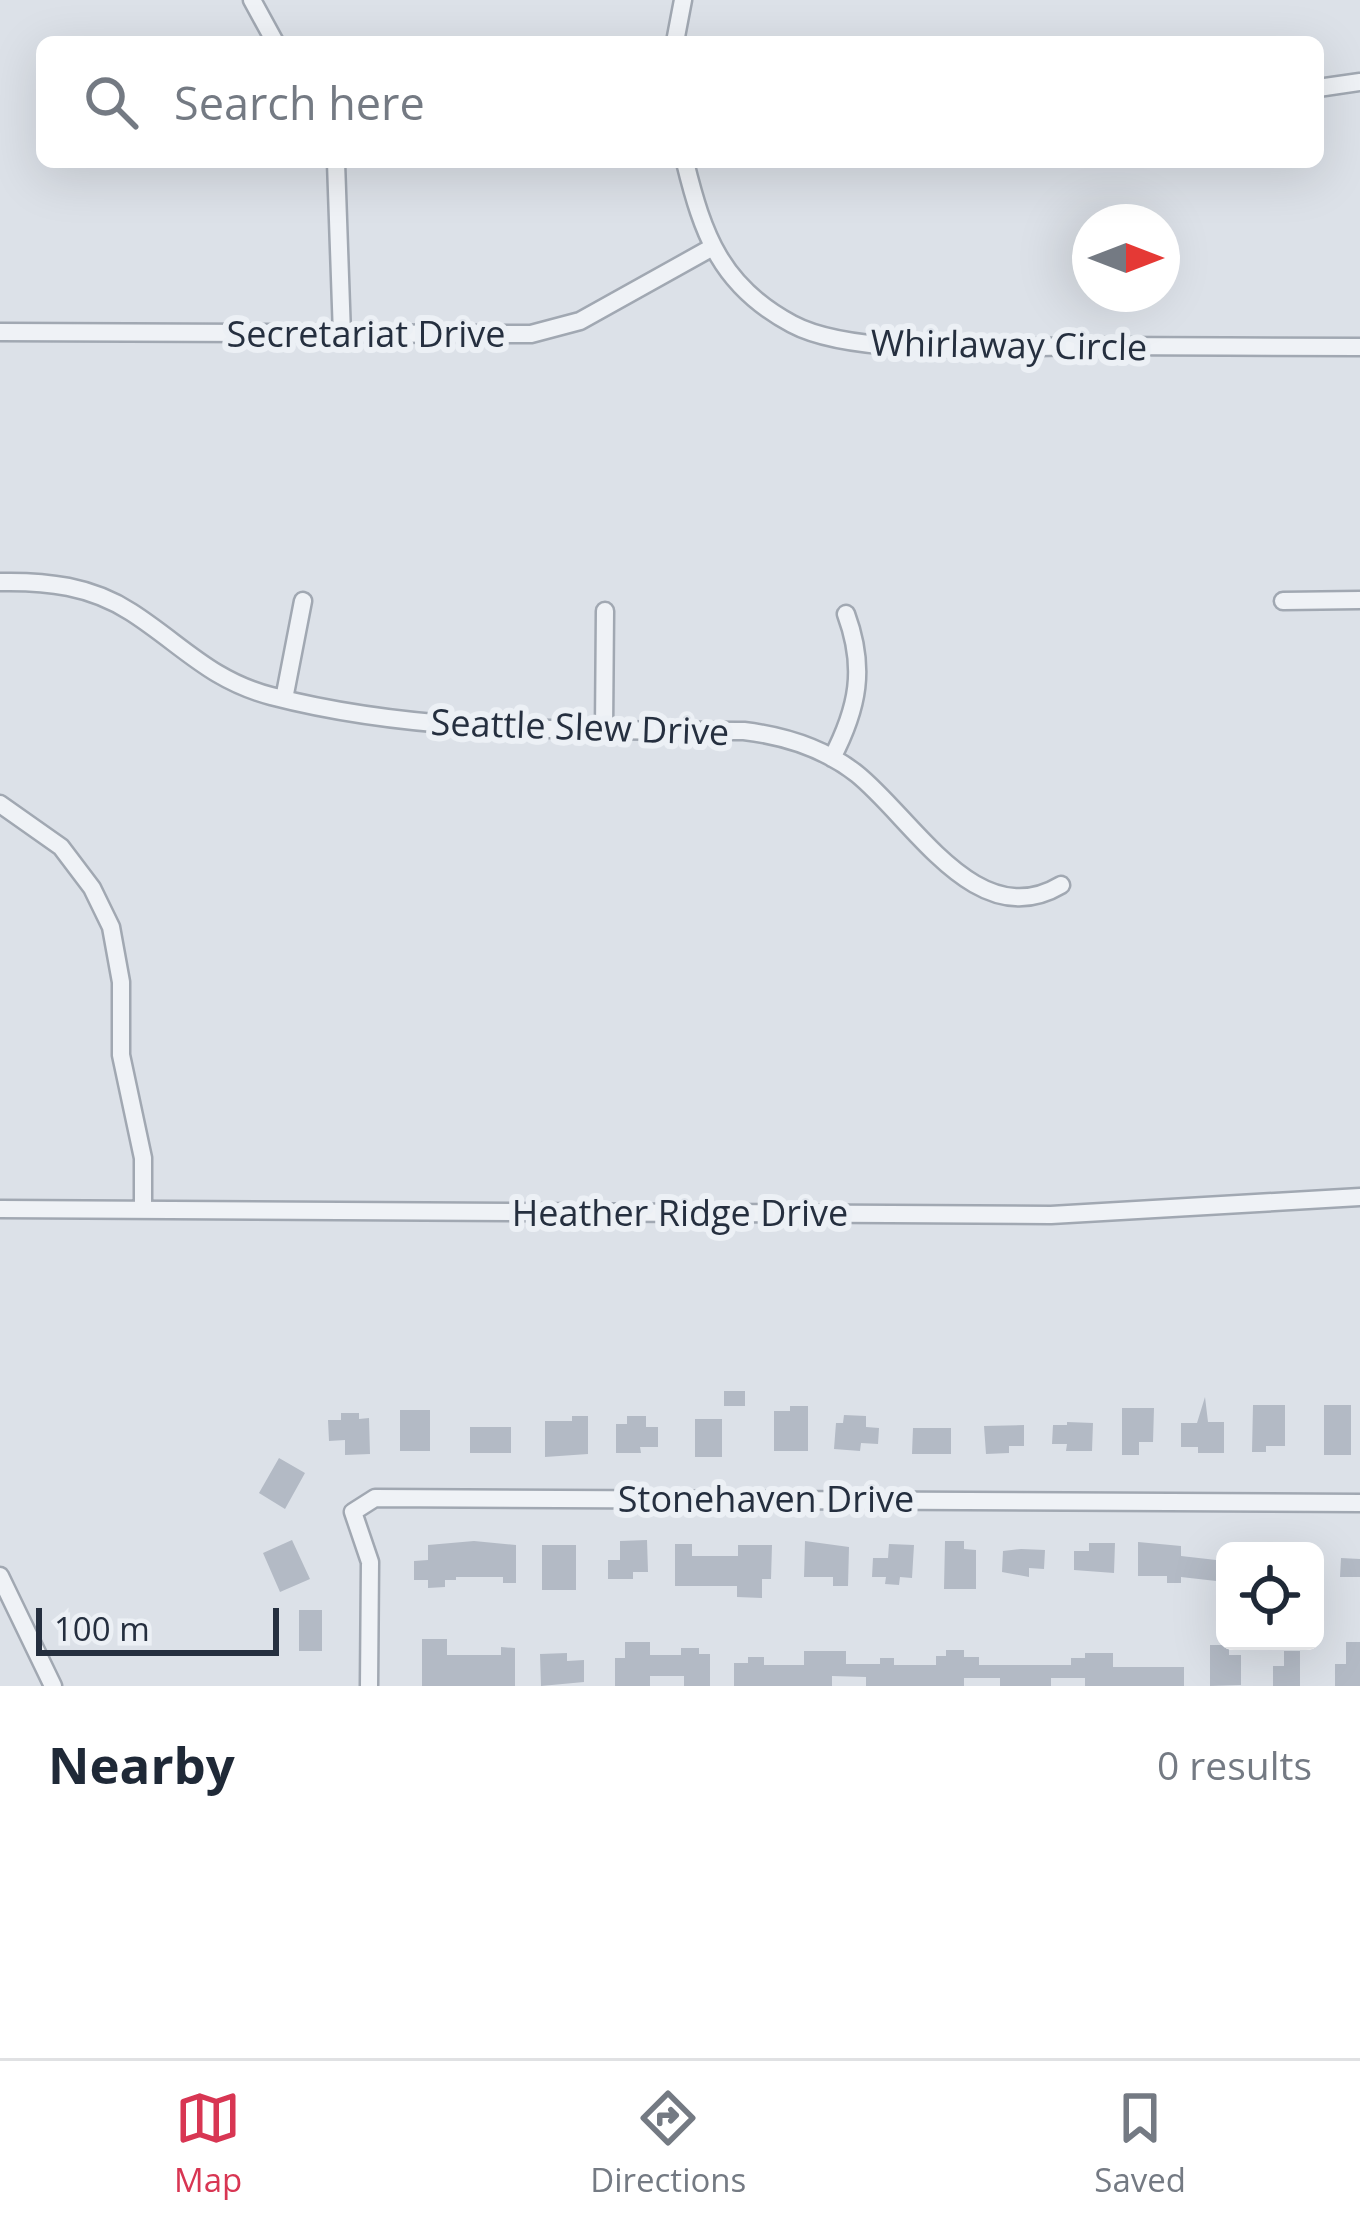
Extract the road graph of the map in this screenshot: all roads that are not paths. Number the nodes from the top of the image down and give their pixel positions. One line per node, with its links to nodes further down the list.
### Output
1 (252, 0): 3 (street)
2 (683, 0): 4 (street)
3 (272, 36)
4 (676, 36)
5 (1360, 82): 6 (street)
6 (1324, 87)
7 (337, 168): 11 (street)
8 (687, 168): 9 (street, Whirlaway Circle)
9 (711, 248): 11 (street, Secretariat Drive); 12 (street, Whirlaway Circle)
10 (0, 332): 11 (street, Secretariat Drive)
11 (342, 334)
12 (1360, 347)
13 (0, 582): 19 (street, Seattle Slew Drive)
14 (1360, 600): 16 (street)
15 (303, 601): 19 (street)
16 (1282, 601)
17 (605, 611): 20 (street)
18 (846, 614): 21 (street)
19 (284, 699): 20 (street, Seattle Slew Drive)
20 (604, 729): 21 (street, Seattle Slew Drive)
21 (832, 758): 23 (street, Seattle Slew Drive)
22 (0, 804): 26 (street)
23 (1061, 885)
24 (1360, 1197): 26 (street, Heather Ridge Drive)
25 (0, 1209): 26 (street, Heather Ridge Drive)
26 (143, 1210)
27 (1360, 1503): 30 (street, Stonehaven Drive)
28 (0, 1576): 29 (street)
29 (52, 1686)
30 (368, 1686)

